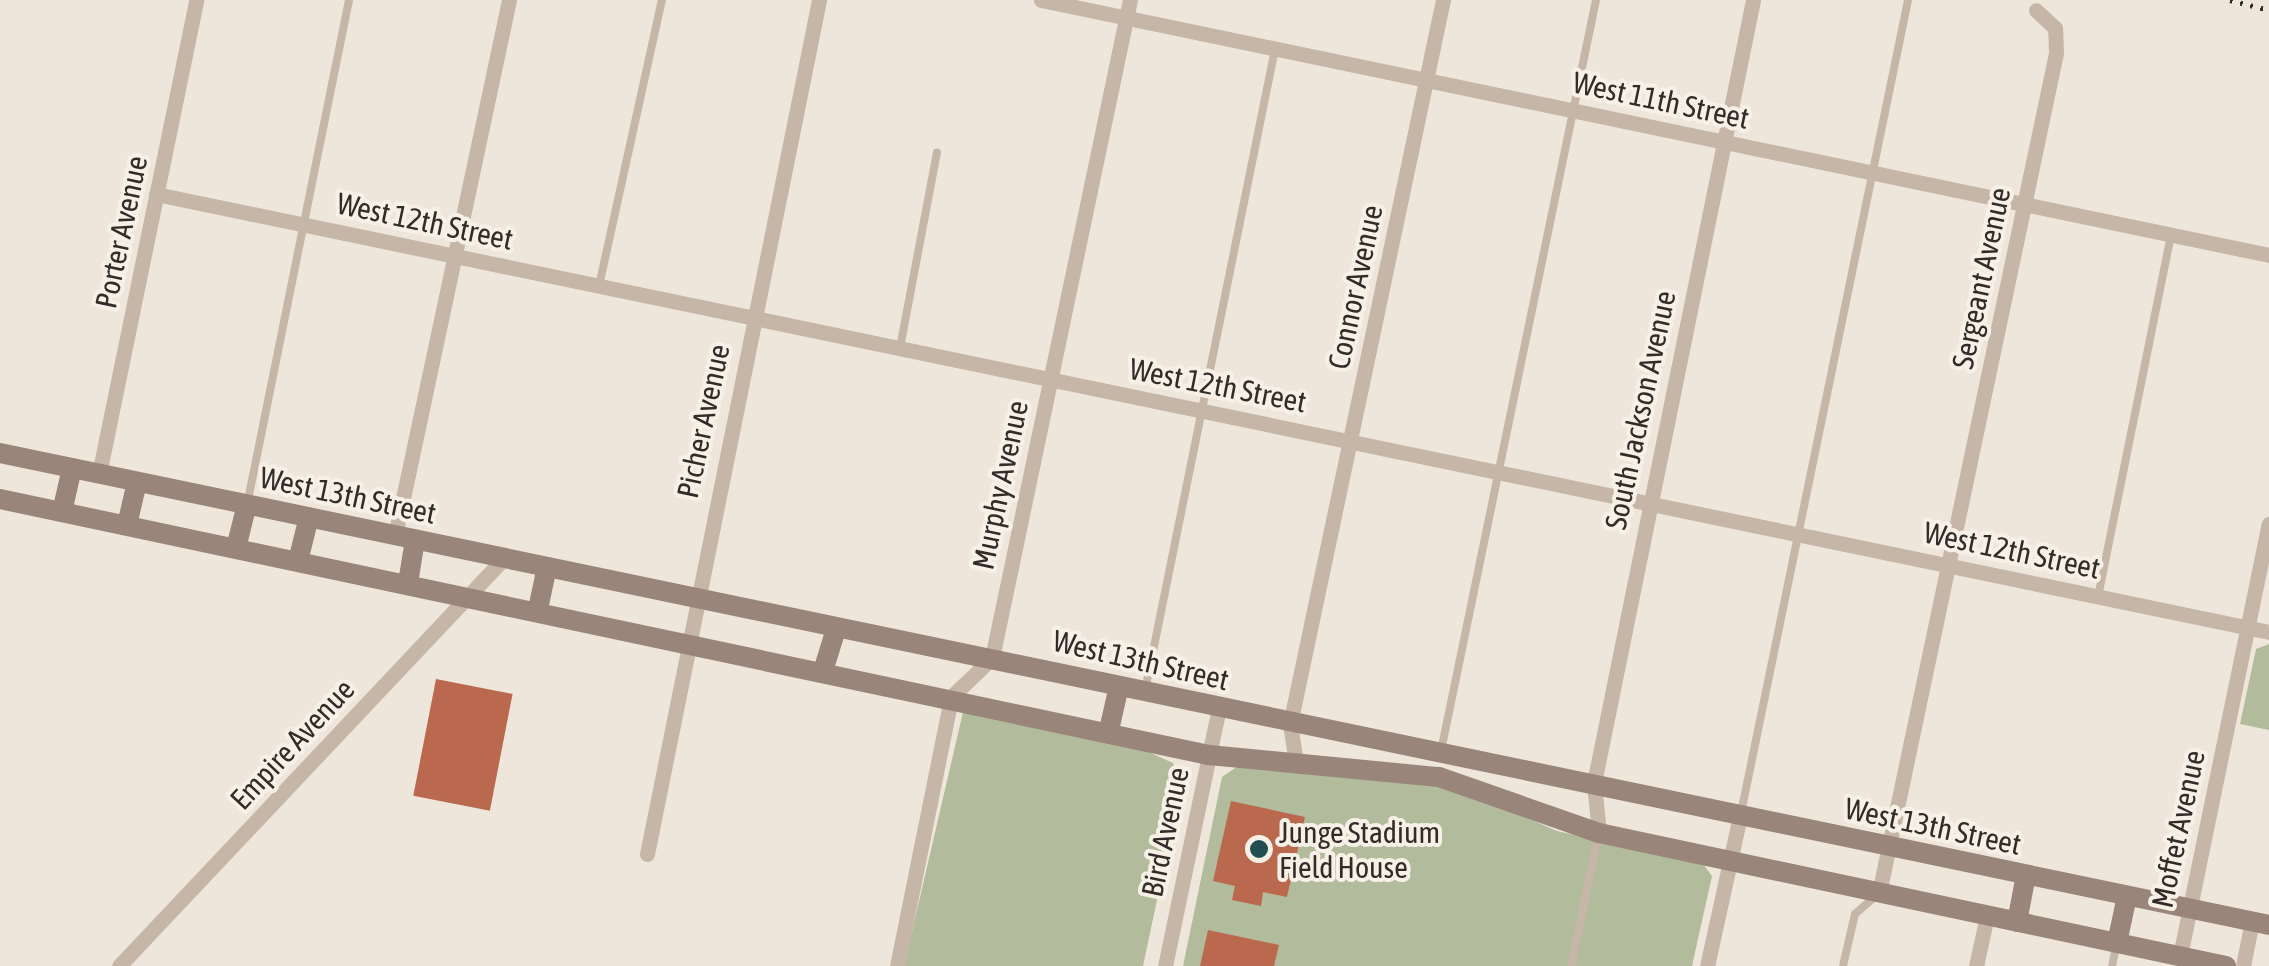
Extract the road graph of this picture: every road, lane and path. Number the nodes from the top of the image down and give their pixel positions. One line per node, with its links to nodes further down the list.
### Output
1 (196, 0): 20 (street, Porter Avenue)
2 (349, 0): 22 (lane)
3 (509, 0): 24 (street)
4 (662, 0): 26 (lane)
5 (819, 0): 27 (street, Picher Avenue)
6 (1041, 0): 13 (street, West 11th Street)
7 (1130, 0): 13 (street, Murphy Avenue)
8 (1444, 0): 15 (street, Connor Avenue)
9 (1596, 0): 16 (lane)
10 (1753, 0): 17 (street, South Jackson Avenue)
11 (1908, 0): 19 (lane)
12 (2036, 10): 21 (street, Sergeant Avenue)
13 (1126, 18): 14 (street, West 11th Street); 29 (street, Murphy Avenue)
14 (1276, 49): 15 (street, West 11th Street); 30 (lane)
15 (1427, 80): 16 (street, West 11th Street); 31 (street, Connor Avenue)
16 (1573, 110): 17 (street, West 11th Street); 34 (lane)
17 (1724, 142): 19 (street, West 11th Street); 38 (street, South Jackson Avenue)
18 (937, 152): 28 (lane)
19 (1874, 173): 21 (street, West 11th Street); 44 (lane)
20 (156, 194): 22 (street, West 12th Street); 35 (street, Porter Avenue)
21 (2025, 204): 23 (street, West 11th Street); 49 (street, Sergeant Avenue)
22 (304, 224): 24 (street, West 12th Street); 39 (lane)
23 (2171, 235): 25 (street, West 11th Street); 53 (lane)
24 (456, 255): 26 (street, West 12th Street); 45 (street)
25 (2269, 255)
26 (598, 286): 27 (street, West 12th Street)
27 (752, 318): 28 (street, West 12th Street); 54 (street, Picher Avenue)
28 (900, 348): 29 (street, West 12th Street)
29 (1050, 378): 30 (street, West 12th Street); 60 (street, Murphy Avenue)
30 (1201, 410): 31 (street, West 12th Street); 63 (lane)
31 (1350, 440): 34 (street, West 12th Street); 66 (street, Connor Avenue)
32 (0, 453): 33 (street, West 13th Street)
33 (72, 468): 35 (street, West 13th Street); 40 (street)
34 (1501, 471): 38 (street, West 12th Street); 69 (lane)
35 (99, 474): 36 (street, West 13th Street)
36 (137, 482): 39 (street, West 13th Street); 43 (street)
37 (0, 499): 40 (street)
38 (1649, 502): 44 (street, West 12th Street); 71 (street, South Jackson Avenue)
39 (247, 504): 41 (street, West 13th Street); 46 (street)
40 (62, 512): 43 (street)
41 (309, 518): 45 (street, West 13th Street); 48 (street)
42 (2269, 524): 57 (street, Moffet Avenue)
43 (126, 525): 46 (street)
44 (1801, 533): 49 (street, West 12th Street); 72 (lane)
45 (405, 538): 47 (street, West 13th Street); 51 (street)
46 (236, 548): 48 (street)
47 (504, 558): 50 (street, West 13th Street); 52 (street, Empire Avenue)
48 (298, 561): 51 (street)
49 (1950, 564): 53 (street, West 12th Street); 74 (street, Sergeant Avenue)
50 (547, 567): 54 (street, West 13th Street); 55 (street)
51 (408, 583): 52 (street)
52 (470, 596): 55 (street); 86 (street, Empire Avenue)
53 (2098, 597): 57 (street, West 12th Street)
54 (694, 598): 56 (street, West 13th Street); 59 (street, Picher Avenue)
55 (538, 610): 59 (street)
56 (836, 628): 60 (street, West 13th Street); 61 (street)
57 (2247, 628): 58 (street, West 12th Street); 80 (street, Moffet Avenue)
58 (2269, 632)
59 (692, 642): 61 (street); 75 (street, Picher Avenue)
60 (992, 658): 62 (street, West 13th Street); 64 (street)
61 (824, 668): 64 (street)
62 (1118, 686): 63 (street, West 13th Street); 67 (street)
63 (1145, 692): 65 (street, West 13th Street)
64 (951, 696): 67 (street); 87 (street)
65 (1219, 708): 66 (street, West 13th Street); 68 (street, Bird Avenue)
66 (1290, 724): 69 (street, West 13th Street); 70 (street, Connor Avenue)
67 (1109, 730): 68 (street)
68 (1210, 754): 70 (street); 88 (street, Bird Avenue)
69 (1440, 755): 71 (street, West 13th Street)
70 (1296, 762): 73 (street)
71 (1594, 784): 72 (street, West 13th Street); 73 (street, South Jackson Avenue)
72 (1740, 816): 74 (street, West 13th Street); 76 (street)
73 (1599, 833): 76 (street); 89 (lane)
74 (1889, 848): 77 (street, West 13th Street); 78 (street, Sergeant Avenue)
75 (647, 854)
76 (1730, 861): 78 (street); 90 (street)
77 (2026, 875): 79 (street, West 13th Street); 82 (street)
78 (1879, 893): 81 (street); 91 (lane)
79 (2127, 896): 80 (street, West 13th Street); 84 (street)
80 (2189, 908): 83 (street, West 13th Street); 85 (street, Moffet Avenue)
81 (1986, 916): 82 (street); 92 (street)
82 (2017, 922): 84 (street)
83 (2260, 923): 95 (street)
84 (2117, 943): 85 (street); 93 (lane)
85 (2180, 956): 94 (street)
86 (119, 966)
87 (896, 966)
88 (1165, 966)
89 (1571, 966)
90 (1707, 966)
91 (1843, 966)
92 (1976, 966)
93 (2112, 966)
94 (2226, 966)
95 (2243, 966)

